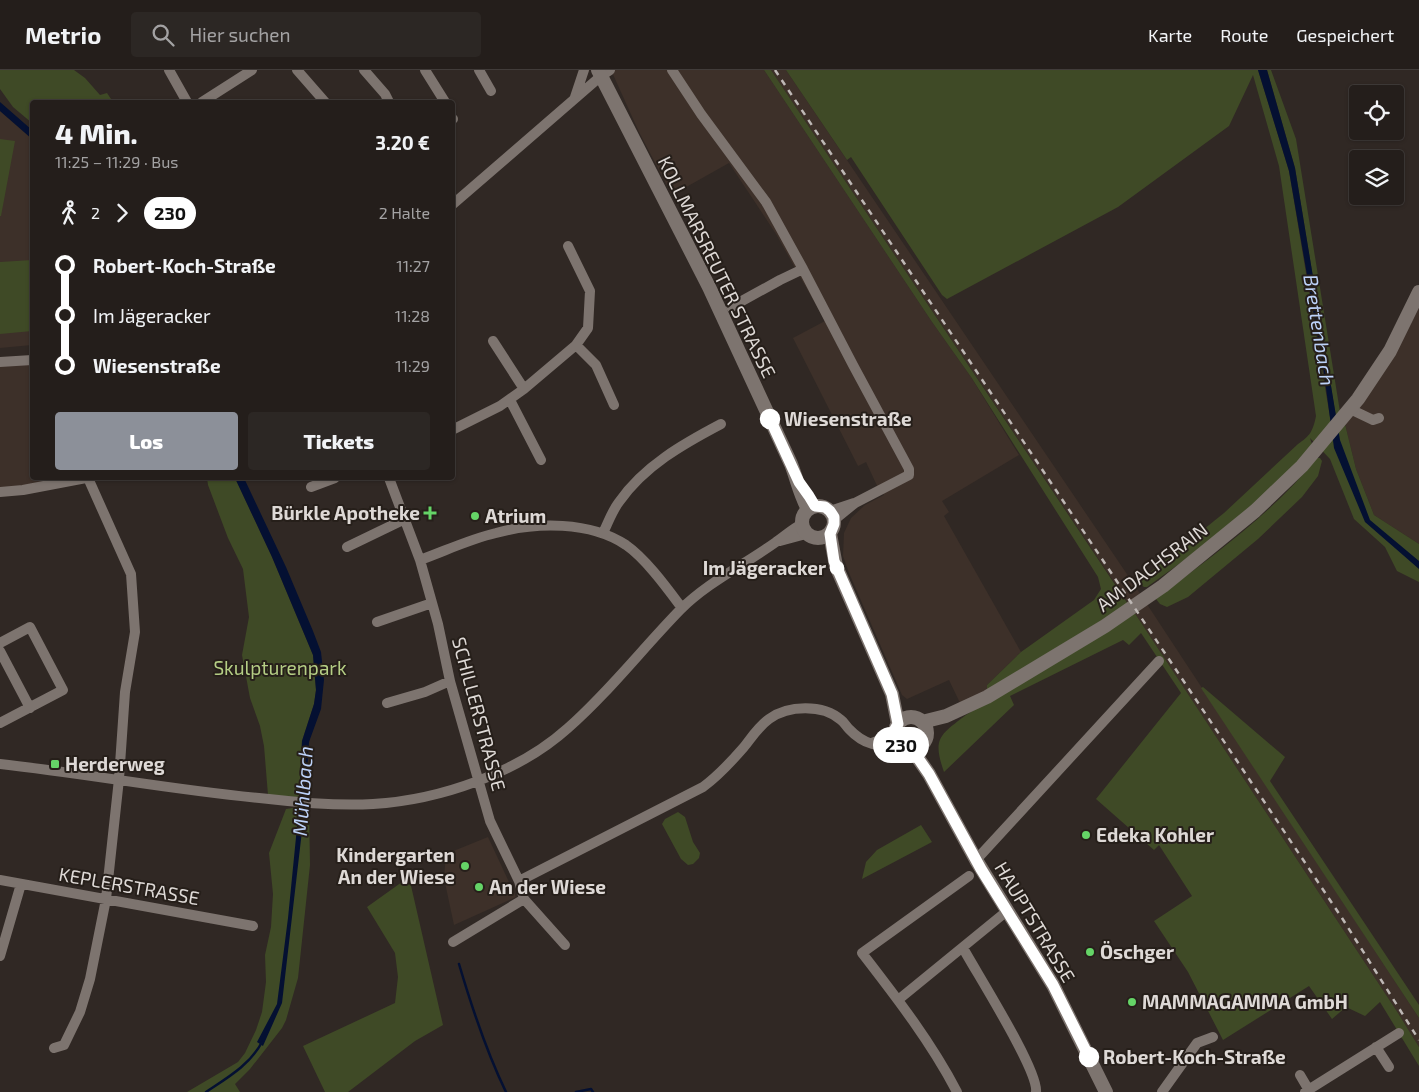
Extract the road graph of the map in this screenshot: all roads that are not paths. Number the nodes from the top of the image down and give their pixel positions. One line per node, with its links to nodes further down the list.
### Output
1 (169, 70): 12 (street)
2 (252, 70): 13 (street)
3 (297, 70): 14 (street)
4 (364, 70): 15 (street)
5 (425, 70): 16 (street)
6 (479, 70): 10 (street)
7 (584, 70): 11 (street)
8 (672, 70): 19 (street)
9 (603, 72): 11 (street); 40 (main road, KOLLMARSREUTER STRASSE)
10 (491, 91)
11 (575, 98): 17 (street)
12 (186, 100)
13 (205, 100)
14 (323, 100)
15 (388, 100)
16 (444, 100)
17 (455, 202)
18 (568, 246): 23 (street)
19 (804, 269): 21 (street); 42 (street)
20 (1419, 292): 29 (main road, AM DACHSRAIN)
21 (731, 307)
22 (493, 341): 26 (street)
23 (576, 345): 26 (street); 28 (street)
24 (30, 360): 25 (street)
25 (0, 362)
26 (524, 389): 27 (street)
27 (510, 400): 32 (street); 33 (street)
28 (614, 404)
29 (1346, 413): 30 (street); 57 (main road, AM DACHSRAIN)
30 (1379, 418)
31 (721, 424): 44 (street)
32 (455, 428)
33 (541, 460)
34 (76, 480): 39 (street)
35 (88, 480): 59 (street)
36 (330, 480): 38 (street)
37 (390, 480): 41 (street, SCHILLERSTRASSE)
38 (311, 487)
39 (0, 492)
40 (812, 508): 42 (main road); 43 (main road)
41 (405, 520): 45 (street); 46 (street, SCHILLERSTRASSE)
42 (829, 526): 43 (main road); 57 (main road)
43 (804, 529): 48 (street)
44 (602, 533): 46 (street); 48 (street)
45 (347, 548)
46 (420, 560): 47 (street, SCHILLERSTRASSE)
47 (432, 603): 49 (street); 53 (street, SCHILLERSTRASSE)
48 (682, 608): 60 (street)
49 (377, 622)
50 (0, 643): 55 (street)
51 (0, 651): 55 (street)
52 (1159, 661): 61 (street)
53 (450, 681): 54 (street); 60 (street, SCHILLERSTRASSE)
54 (387, 703)
55 (30, 708): 56 (street)
56 (0, 723)
57 (911, 733): 61 (main road, HAUPTSTRASSE); 64 (street)
58 (0, 764): 59 (street)
59 (119, 779): 60 (street); 67 (street)
60 (477, 782): 64 (street, SCHILLERSTRASSE)
61 (976, 860): 68 (main road, HAUPTSTRASSE)
62 (969, 876): 74 (street)
63 (0, 880): 65 (street, KEPLERSTRASSE)
64 (519, 881): 66 (street, SCHILLERSTRASSE)
65 (21, 884): 67 (street, KEPLERSTRASSE); 73 (street)
66 (524, 899): 70 (street); 71 (street, SCHILLERSTRASSE)
67 (106, 900): 69 (street, KEPLERSTRASSE); 78 (street)
68 (1007, 911): 72 (street); 84 (main road, HAUPTSTRASSE)
69 (252, 926)
70 (453, 942)
71 (564, 945)
72 (963, 948): 74 (street); 83 (street)
73 (0, 956)
74 (898, 1000): 82 (street)
75 (1398, 1033): 77 (street)
76 (1213, 1036): 85 (street)
77 (1376, 1047): 79 (street); 81 (street)
78 (54, 1048)
79 (1388, 1067)
80 (1300, 1075): 81 (street)
81 (1308, 1091)
82 (957, 1092)
83 (1036, 1092)
84 (1106, 1092)
85 (1162, 1092)

